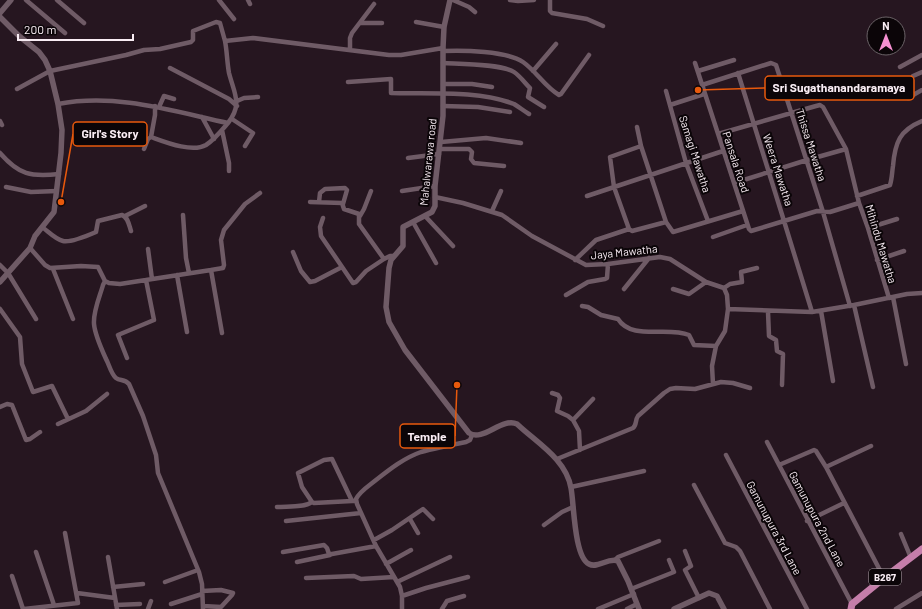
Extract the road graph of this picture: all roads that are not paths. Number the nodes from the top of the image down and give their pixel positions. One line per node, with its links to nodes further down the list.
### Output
1 (11, 0): 11 (street)
2 (26, 0): 20 (street)
3 (57, 0): 15 (street)
4 (219, 0): 13 (street)
5 (451, 0): 10 (street); 19 (street, Mahalwarawa road)
6 (510, 0): 7 (street)
7 (533, 0)
8 (550, 0): 18 (street)
9 (374, 4): 16 (street)
10 (475, 12)
11 (0, 13)
12 (0, 17): 34 (street)
13 (234, 19)
14 (416, 22): 19 (street)
15 (84, 23)
16 (360, 23): 17 (street); 24 (street)
17 (382, 23)
18 (603, 26)
19 (444, 27): 23 (street, Mahalwarawa road)
20 (65, 33)
21 (225, 41): 24 (street); 34 (street); 50 (street)
22 (556, 44): 32 (street)
23 (443, 49): 24 (street); 28 (street, Mahalwarawa road); 32 (street)
24 (350, 50)
25 (922, 54): 30 (street)
26 (589, 55): 32 (street)
27 (734, 60): 33 (street)
28 (443, 63): 39 (street, Mahalwarawa road); 56 (street)
29 (695, 63): 33 (street, Pansala Road)
30 (900, 67)
31 (170, 68): 54 (street)
32 (533, 71)
33 (698, 71): 40 (street, Pansala Road)
34 (50, 72): 42 (street); 51 (street)
35 (922, 72): 37 (street)
36 (738, 74): 40 (street, Thissa Mawatha); 58 (street, Thissa Mawatha); 63 (street, Weera Mawatha)
37 (913, 76)
38 (348, 82): 45 (street)
39 (443, 84): 41 (street); 45 (street, Mahalwarawa road)
40 (702, 85): 46 (street, Pansala Road)
41 (492, 88)
42 (17, 89)
43 (922, 90): 48 (street)
44 (666, 91): 52 (street, Samagi Mawatha)
45 (443, 94): 55 (street, Mahalwarawa road); 59 (street)
46 (704, 94): 52 (street); 66 (street, Pansala Road)
47 (258, 97): 50 (street)
48 (908, 98)
49 (174, 99): 53 (street)
50 (237, 101): 54 (street)
51 (58, 104): 53 (street); 84 (street)
52 (670, 105): 80 (street, Samagi Mawatha)
53 (157, 106): 60 (street); 67 (street)
54 (237, 106): 61 (street)
55 (443, 106): 57 (street); 69 (street, Mahalwarawa road)
56 (544, 107)
57 (510, 112)
58 (791, 112): 63 (street); 74 (street, Mihindu Mawatha); 79 (street, Thissa Mawatha)
59 (529, 114)
60 (202, 117): 61 (street); 68 (street)
61 (230, 121): 65 (street); 71 (street)
62 (922, 121): 96 (street)
63 (753, 123): 66 (street); 83 (street, Weera Mawatha)
64 (637, 127): 72 (street)
65 (222, 130): 68 (street); 82 (street)
66 (718, 134): 76 (street, Pansala Road)
67 (151, 137): 68 (street); 73 (street)
68 (214, 139)
69 (440, 142): 70 (street); 75 (street, Mahalwarawa road)
70 (521, 143)
71 (245, 146)
72 (641, 146): 85 (street); 89 (street)
73 (144, 149)
74 (846, 149): 79 (street); 96 (street, Mihindu Mawatha)
75 (440, 151): 78 (street); 81 (street); 87 (street, Mahalwarawa road)
76 (723, 151): 80 (street); 86 (street, Pansala Road)
77 (0, 153): 84 (street)
78 (408, 158)
79 (807, 160): 83 (street); 105 (street, Thissa Mawatha)
80 (686, 163): 85 (street); 112 (street, Samagi Mawatha)
81 (504, 166)
82 (229, 171)
83 (770, 173): 86 (street); 113 (street, Weera Mawatha)
84 (59, 174): 90 (street)
85 (652, 175): 89 (street); 115 (street)
86 (734, 183): 104 (street, Pansala Road)
87 (435, 186): 92 (street); 97 (street, Mahalwarawa road)
88 (6, 187): 90 (street)
89 (614, 187): 95 (street); 119 (street)
90 (57, 191): 117 (street)
91 (370, 191): 108 (street)
92 (402, 191)
93 (501, 191): 103 (street)
94 (260, 193): 138 (street)
95 (587, 196)
96 (857, 196): 100 (street, Mihindu Mawatha)
97 (435, 197): 103 (street, Jaya Mawatha); 109 (street, Mahalwarawa road)
98 (310, 202): 99 (street)
99 (318, 202): 101 (street); 101 (street)
100 (859, 203): 105 (street, Weera Mawatha); 118 (street, Mihindu Mawatha)
101 (343, 204): 108 (street)
102 (145, 206): 107 (street)
103 (492, 211): 130 (street, Jaya Mawatha)
104 (743, 211): 112 (street); 116 (street, Pansala Road)
105 (823, 212): 113 (street, Weera Mawatha); 154 (street, Thissa Mawatha)
106 (183, 215): 140 (street)
107 (125, 216): 117 (street); 120 (street)
108 (360, 216): 128 (street)
109 (425, 216): 114 (street, Mahalwarawa road); 122 (street)
110 (323, 218): 135 (street)
111 (897, 219): 118 (street)
112 (708, 221): 115 (street)
113 (784, 221): 116 (street); 159 (street)
114 (413, 222): 127 (street, Mahalwarawa road); 132 (street)
115 (666, 222): 119 (street)
116 (747, 225): 121 (street)
117 (42, 227): 123 (street)
118 (868, 228): 131 (street, Mihindu Mawatha)
119 (629, 229): 130 (street)
120 (131, 231)
121 (713, 237)
122 (453, 246)
123 (30, 248): 137 (street); 139 (street)
124 (148, 249): 142 (street)
125 (904, 251): 131 (street)
126 (294, 252): 135 (street)
127 (394, 256): 128 (street); 180 (street, Mahalwarawa road)
128 (384, 258): 135 (street)
129 (650, 258): 133 (street, Jaya Mawatha); 146 (street, Jaya Mawatha); 148 (street)
130 (575, 260): 133 (street, Jaya Mawatha)
131 (877, 260): 152 (street, Mihindu Mawatha)
132 (436, 264)
133 (608, 264): 151 (street)
134 (0, 266): 139 (street)
135 (342, 267)
136 (757, 268): 147 (street)
137 (53, 269): 144 (street); 161 (street)
138 (211, 270): 140 (street); 163 (street)
139 (8, 273): 145 (street); 160 (street)
140 (189, 273): 141 (street)
141 (177, 275): 142 (street); 162 (street)
142 (152, 279): 143 (street)
143 (146, 280): 144 (street); 165 (street)
144 (105, 281): 221 (street)
145 (0, 282)
146 (706, 282): 147 (street, Jaya Mawatha); 149 (street)
147 (724, 288): 156 (street)
148 (624, 289)
149 (673, 289)
150 (922, 293): 152 (street)
151 (566, 295)
152 (891, 298): 154 (street); 166 (street, Mihindu Mawatha)
153 (582, 306): 164 (street)
154 (852, 306): 157 (street); 170 (street, Thissa Mawatha)
155 (0, 309): 176 (street)
156 (728, 309): 158 (street); 164 (street)
157 (821, 311): 159 (street); 167 (street)
158 (768, 312): 159 (street); 169 (street)
159 (812, 312)
160 (36, 318)
161 (73, 320)
162 (187, 332)
163 (222, 333)
164 (716, 346): 168 (street)
165 (127, 358)
166 (906, 364)
167 (833, 381)
168 (713, 384): 171 (street); 183 (street)
169 (782, 385)
170 (873, 387)
171 (750, 388)
172 (552, 393): 177 (street)
173 (107, 394): 176 (street)
174 (593, 399): 177 (street)
175 (0, 407): 179 (street)
176 (68, 419): 178 (street)
177 (573, 420): 183 (street)
178 (58, 424)
179 (40, 432)
180 (472, 435): 185 (street); 191 (street)
181 (767, 442): 186 (street, Gamunupura 2nd Lane)
182 (870, 446): 187 (street)
183 (580, 450): 185 (street)
184 (726, 455): 256 (street, Gamunupura 3rd Lane)
185 (557, 459): 190 (street)
186 (779, 465): 187 (street); 200 (street, Gamunupura 2nd Lane)
187 (826, 467): 193 (street)
188 (644, 471): 190 (street)
189 (694, 485): 255 (street)
190 (571, 487): 195 (street)
191 (354, 501): 192 (street); 192 (street); 196 (street)
192 (312, 502): 194 (street)
193 (844, 503): 200 (street); 225 (street)
194 (277, 507)
195 (573, 507): 201 (street); 217 (street)
196 (361, 512): 199 (street); 205 (street)
197 (410, 519): 198 (street); 203 (street); 205 (street)
198 (433, 520)
199 (286, 521)
200 (807, 521): 245 (street, Gamunupura 2nd Lane)
201 (544, 525)
202 (65, 533): 232 (street)
203 (418, 533)
204 (901, 534): 216 (street)
205 (374, 540): 207 (street)
206 (659, 541): 217 (street)
207 (376, 546): 213 (street); 220 (street)
208 (922, 549): 216 (main road, B267)
209 (411, 550): 220 (street)
210 (685, 551): 237 (street)
211 (36, 552): 241 (street)
212 (283, 552): 213 (street)
213 (330, 554): 219 (street)
214 (108, 557): 229 (street)
215 (450, 557): 226 (street)
216 (910, 558): 225 (main road, B267)
217 (615, 560): 231 (street)
218 (669, 560): 231 (street)
219 (297, 562)
220 (386, 564): 226 (street)
221 (198, 570): 227 (street); 230 (street)
222 (12, 576): 247 (street)
223 (468, 577): 234 (street)
224 (306, 578): 226 (street)
225 (884, 578): 245 (main road, B267)
226 (396, 579): 234 (street)
227 (165, 582)
228 (143, 584): 229 (street)
229 (113, 586): 236 (street)
230 (202, 592): 240 (street); 243 (street); 243 (street)
231 (633, 592): 244 (street); 251 (street)
232 (77, 593): 236 (street); 241 (street)
233 (922, 593): 257 (street)
234 (402, 596): 249 (street)
235 (464, 596): 250 (street)
236 (115, 598): 242 (street)
237 (699, 598): 253 (street); 254 (street)
238 (151, 602): 248 (street)
239 (140, 604): 242 (street)
240 (171, 604)
241 (54, 605): 246 (street)
242 (117, 607)
243 (203, 607)
244 (638, 607): 252 (street)
245 (852, 607)
246 (44, 608): 247 (street)
247 (23, 609)
248 (148, 609)
249 (402, 609)
250 (442, 609)
251 (598, 609)
252 (627, 609)
253 (674, 609)
254 (724, 609)
255 (770, 609)
256 (807, 609)
257 (896, 609)

